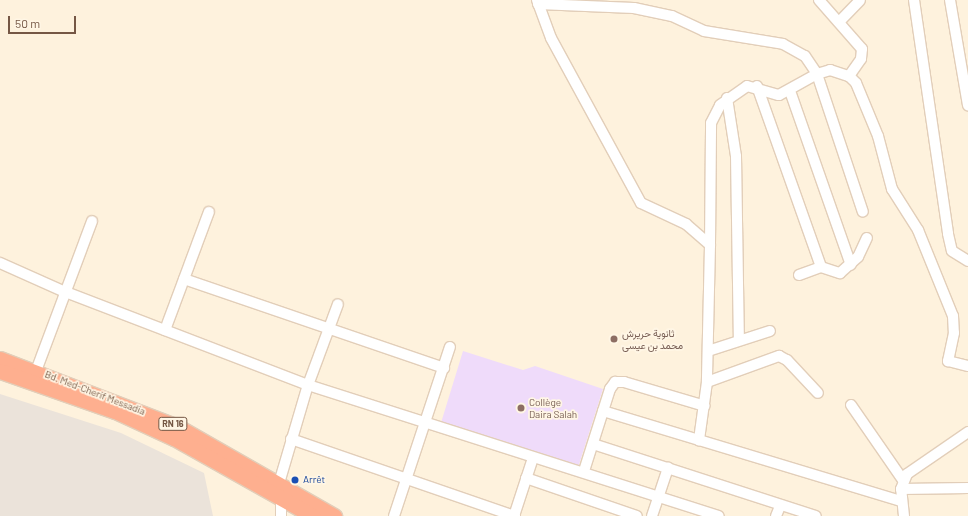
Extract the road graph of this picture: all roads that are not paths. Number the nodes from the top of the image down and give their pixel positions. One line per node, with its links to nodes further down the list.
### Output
1 (819, 0): 6 (street)
2 (860, 0): 6 (street)
3 (914, 0): 18 (street)
4 (950, 0): 12 (street)
5 (538, 2): 7 (street); 17 (street)
6 (839, 22): 8 (street)
7 (817, 74): 8 (street); 10 (street); 14 (street)
8 (849, 76): 33 (street)
9 (757, 86): 10 (street); 11 (street); 21 (street)
10 (790, 91): 20 (street)
11 (727, 98): 17 (street); 29 (street)
12 (968, 105)
13 (209, 212): 23 (street)
14 (863, 212)
15 (92, 221): 24 (street)
16 (867, 238): 20 (street)
17 (710, 245): 31 (street)
18 (968, 261)
19 (0, 263): 24 (street)
20 (851, 265): 21 (street)
21 (821, 267): 22 (street)
22 (799, 275)
23 (184, 279): 26 (street); 27 (street)
24 (63, 291): 26 (street); 36 (street)
25 (338, 304): 27 (street)
26 (165, 330): 38 (street)
27 (328, 330): 34 (street); 38 (street)
28 (770, 331): 29 (street)
29 (739, 339): 31 (street)
30 (450, 347): 34 (street)
31 (708, 351): 37 (street)
32 (0, 359): 36 (highway, Bd. Med-Cherif Messadia / RN 16)
33 (968, 366)
34 (444, 368): 43 (street)
35 (0, 371): 55 (highway, Bd. Med-Cherif Messadia / RN 16)
36 (36, 371): 55 (highway, Bd. Med-Cherif Messadia / RN 16)
37 (707, 382): 39 (street); 41 (street)
38 (308, 385): 43 (street); 45 (street)
39 (818, 393)
40 (851, 405): 53 (street)
41 (706, 406): 42 (street); 46 (street)
42 (603, 411): 46 (street); 47 (street)
43 (427, 425): 48 (street); 51 (street)
44 (968, 432): 53 (street)
45 (291, 439): 51 (street); 55 (street)
46 (699, 440): 57 (street)
47 (593, 444): 49 (street); 50 (street)
48 (533, 458): 50 (street); 52 (street)
49 (668, 468): 56 (street); 58 (street)
50 (584, 472): 56 (street)
51 (407, 477): 62 (street); 63 (street)
52 (526, 478): 63 (street); 64 (street)
53 (902, 485): 54 (street); 57 (street)
54 (968, 488)
55 (279, 493): 59 (street); 60 (highway, Bd. Med-Cherif Messadia / RN 16); 61 (highway, Bd. Med-Cherif Messadia / RN 16)
56 (658, 497): 65 (street); 66 (street)
57 (902, 501): 69 (street)
58 (780, 506): 67 (street); 68 (street)
59 (281, 516)
60 (313, 516)
61 (334, 516)
62 (394, 516)
63 (515, 516)
64 (637, 516)
65 (652, 516)
66 (719, 516)
67 (776, 516)
68 (816, 516)
69 (904, 516)

